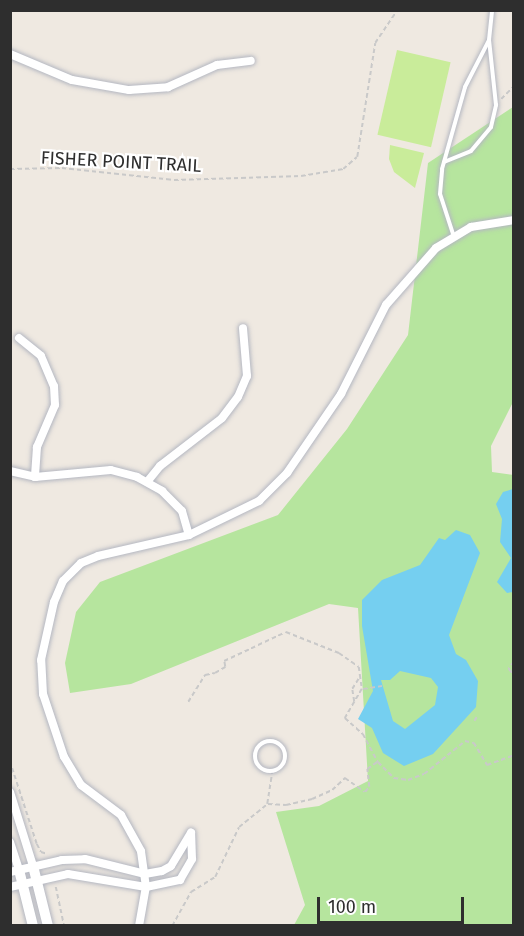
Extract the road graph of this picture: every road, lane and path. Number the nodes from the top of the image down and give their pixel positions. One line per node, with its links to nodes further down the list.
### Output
1 (397, 10): 9 (path, FISHER POINT TRAIL)
2 (492, 10): 3 (lane)
3 (489, 40): 7 (lane); 8 (lane)
4 (10, 54): 5 (street)
5 (250, 61)
6 (513, 86): 7 (path)
7 (496, 105): 8 (lane)
8 (444, 162): 11 (lane)
9 (10, 169)
10 (513, 220): 11 (street)
11 (454, 237): 17 (street)
12 (243, 328): 16 (street)
13 (18, 338): 15 (street)
14 (10, 471): 15 (street)
15 (35, 477): 16 (street)
16 (147, 483): 17 (street)
17 (189, 535): 37 (street)
18 (513, 662): 19 (path)
19 (513, 675)
20 (361, 676): 22 (path); 23 (path); 24 (path)
21 (383, 686): 22 (path)
22 (362, 689): 24 (path)
23 (188, 702)
24 (354, 703): 29 (path)
25 (478, 715): 26 (path)
26 (474, 721)
27 (513, 755): 29 (path)
28 (10, 761): 34 (path)
29 (378, 762): 32 (path)
30 (272, 771): 30 (lane); 32 (path)
31 (10, 792): 35 (street)
32 (267, 804): 47 (path)
33 (10, 842): 36 (street)
34 (50, 854)
35 (33, 866): 36 (street); 37 (street); 38 (street)
36 (15, 871): 40 (street)
37 (145, 874): 42 (street); 42 (street)
38 (38, 880): 40 (street); 42 (street); 44 (street)
39 (57, 882): 45 (path)
40 (23, 884): 41 (street); 43 (street)
41 (10, 887)
42 (146, 888): 46 (street)
43 (33, 926)
44 (48, 926)
45 (64, 926)
46 (139, 926)
47 (172, 926)

